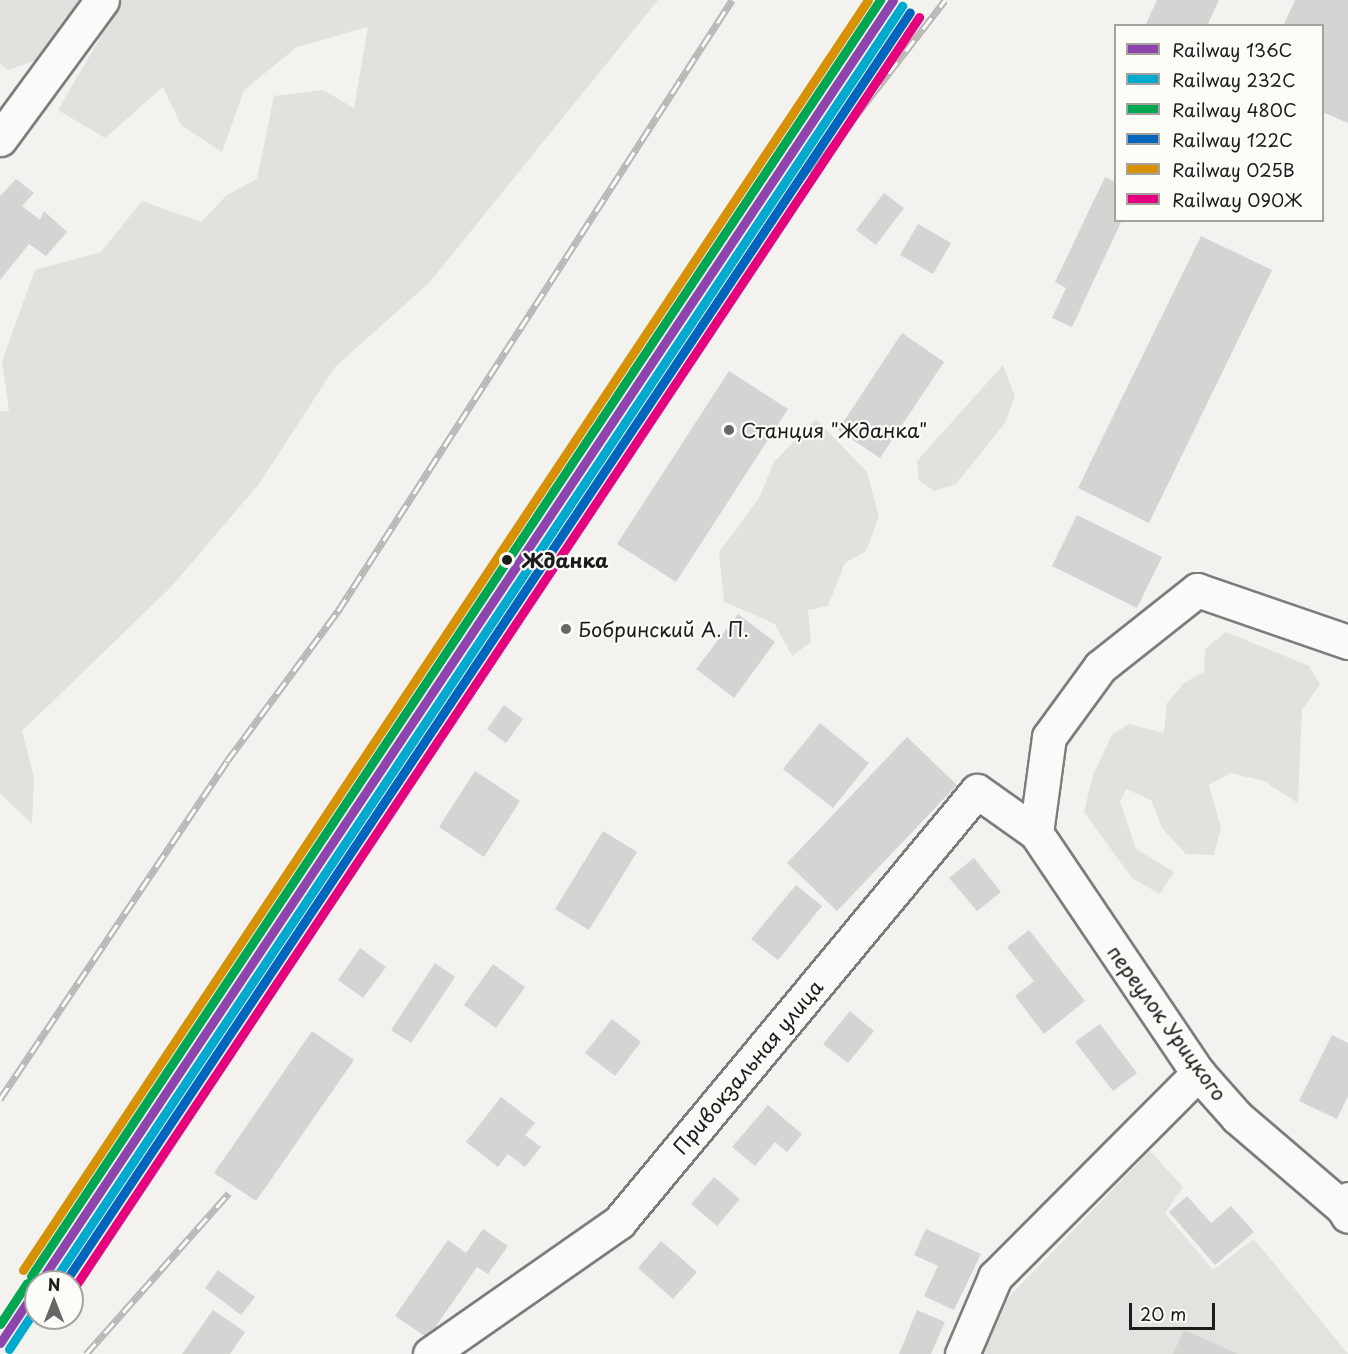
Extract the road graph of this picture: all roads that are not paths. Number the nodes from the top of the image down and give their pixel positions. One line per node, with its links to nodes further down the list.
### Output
1 (102, 0): 2 (street)
2 (0, 140)
3 (1348, 642): 4 (street)
4 (1036, 833): 5 (street, переулок Урицкого); 7 (street, Привокзальная улица)
5 (1198, 1073): 6 (street, переулок Урицкого); 8 (street)
6 (1346, 1207)
7 (432, 1353)
8 (962, 1354)

